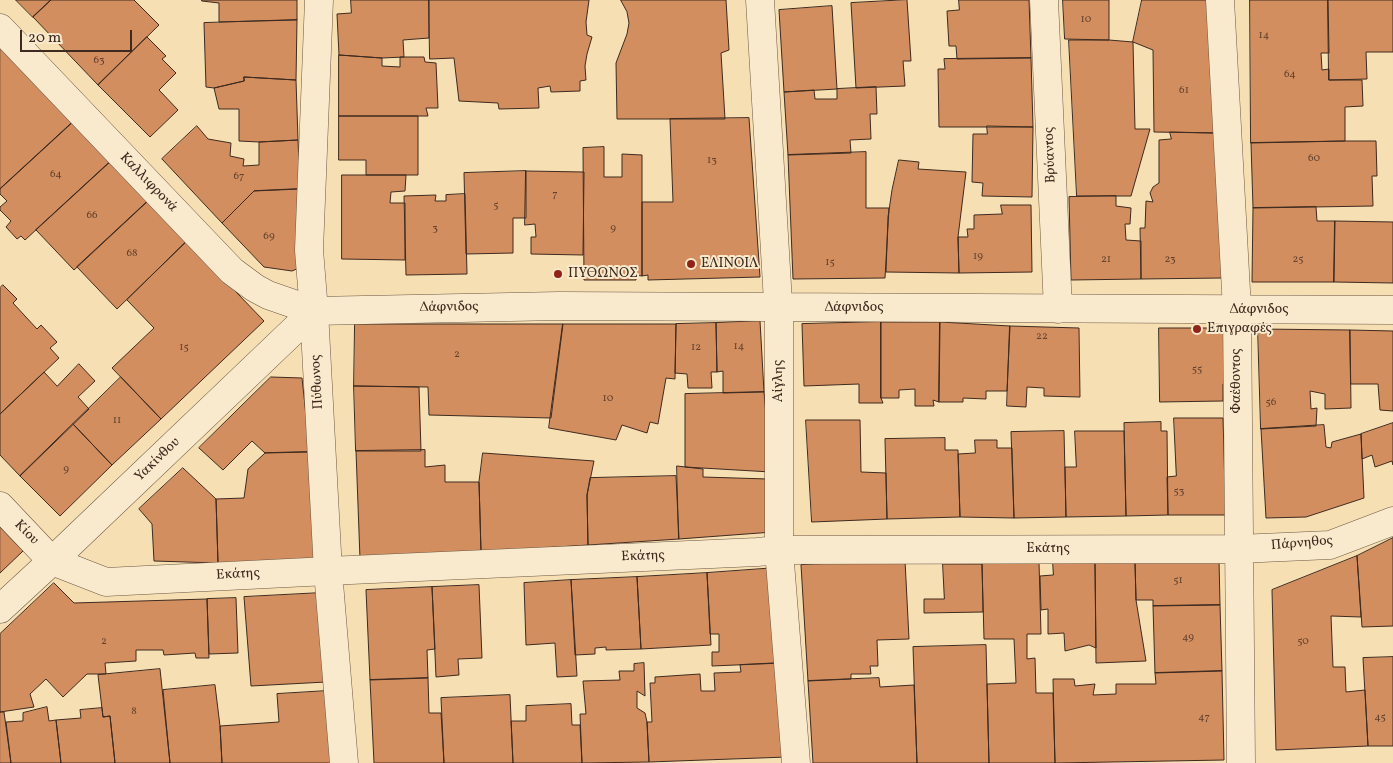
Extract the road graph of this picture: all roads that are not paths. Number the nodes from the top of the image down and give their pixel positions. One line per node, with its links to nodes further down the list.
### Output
1 (319, 0): 10 (street, Πύθωνος)
2 (765, 0): 6 (street, Αίγλης)
3 (1044, 0): 7 (street, Βρύαντος)
4 (1220, 0): 8 (street, Φαέθοντος)
5 (0, 28): 10 (street, Καλλιφρονά)
6 (778, 308): 7 (street, Δάφνιδος); 10 (street, Δάφνιδος); 14 (street, Αίγλης)
7 (1058, 309): 8 (street, Δάφνιδος)
8 (1237, 309): 9 (street, Δάφνιδος); 13 (street, Φαέθοντος)
9 (1393, 310)
10 (314, 311): 15 (street, Υακίνθου); 16 (street, Πύθωνος)
11 (0, 506): 15 (street, Κίου)
12 (1393, 521): 13 (street, Πάρνηθος)
13 (1238, 549): 14 (street, Εκάτης); 20 (street, Φαέθοντος)
14 (780, 550): 16 (street, Εκάτης); 19 (street, Αίγλης)
15 (52, 560): 16 (street, Εκάτης); 17 (street, Υακίνθου)
16 (328, 571): 18 (street, Πύθωνος)
17 (0, 609)
18 (344, 763)
19 (796, 763)
20 (1242, 763)

